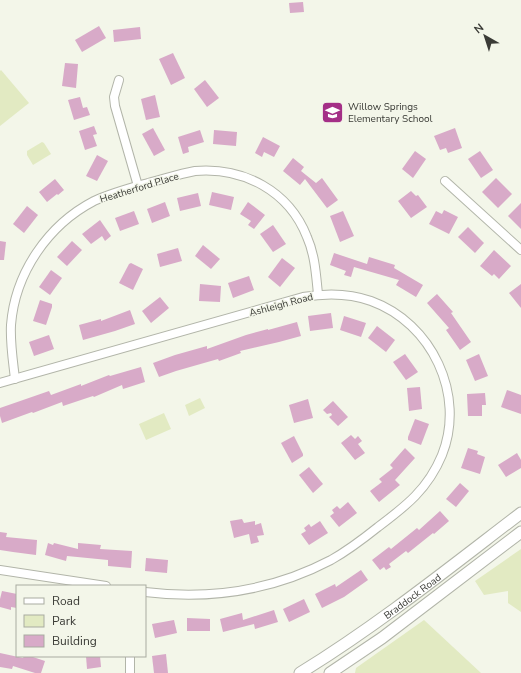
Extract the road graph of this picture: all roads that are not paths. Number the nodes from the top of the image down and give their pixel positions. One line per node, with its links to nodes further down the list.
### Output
1 (119, 80): 3 (street)
2 (445, 181): 4 (street)
3 (138, 186): 5 (street, Heatherford Place); 6 (street, Heatherford Place)
4 (521, 250)
5 (318, 294): 6 (street, Ashleigh Road); 12 (street, Ashleigh Road)
6 (16, 379): 7 (street, Ashleigh Road)
7 (0, 383)
8 (521, 513): 14 (main road, Braddock Road)
9 (521, 532): 15 (main road, Braddock Road)
10 (0, 570): 11 (street)
11 (99, 585)
12 (146, 592)
13 (130, 657): 16 (street)
14 (325, 658): 15 (main road); 17 (main road, Braddock Road)
15 (333, 672)
16 (130, 673)
17 (300, 673)

